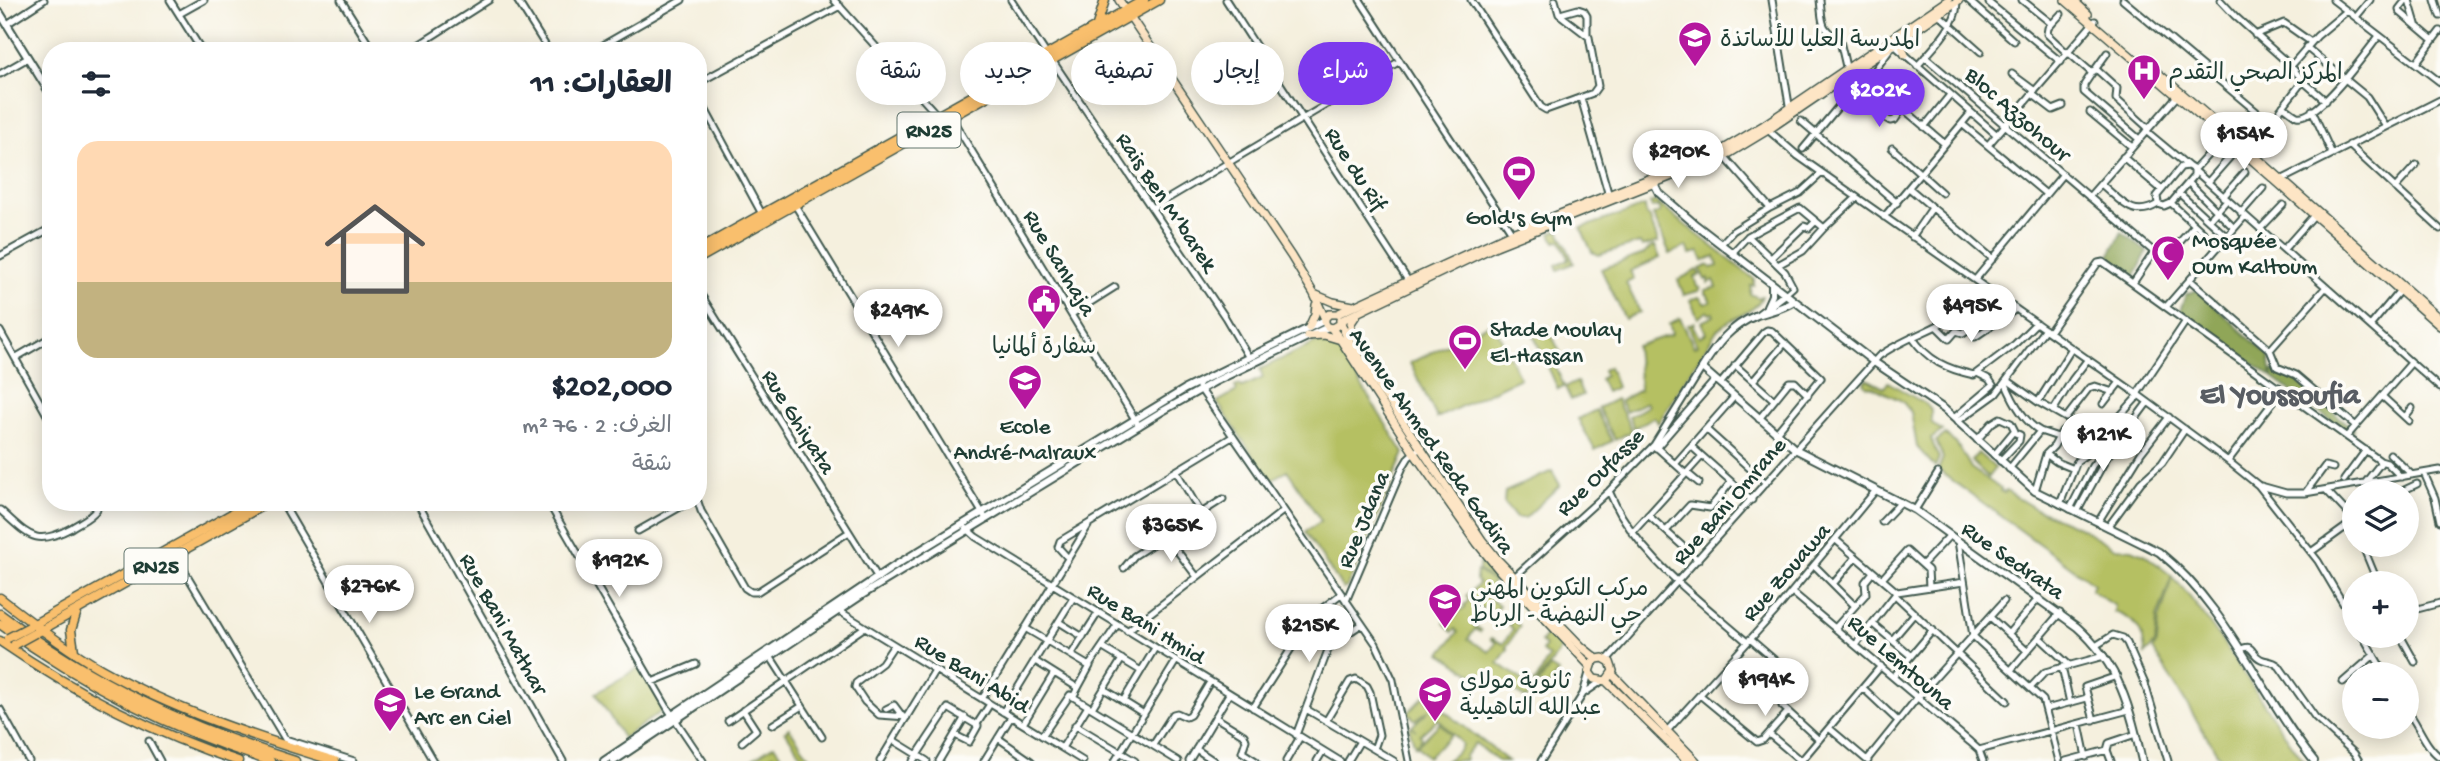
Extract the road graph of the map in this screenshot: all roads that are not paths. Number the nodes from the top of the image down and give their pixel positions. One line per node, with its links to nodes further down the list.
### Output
1 (44, 0): 43 (street)
2 (170, 0): 37 (street)
3 (204, 0): 37 (street)
4 (341, 0): 56 (street)
5 (489, 0): 57 (street)
6 (517, 0): 58 (street)
7 (682, 0): 59 (street)
8 (834, 0): 32 (street)
9 (1011, 0): 60 (street, Rais Ben M’barek)
10 (1105, 0): 46 (main road)
11 (1119, 0): 36 (main road)
12 (1144, 0): 36 (main road, RN25)
13 (1159, 0): 36 (main road, RN25)
14 (1226, 0): 104 (street, Rue du Rif)
15 (1360, 0): 71 (street)
16 (1471, 0): 90 (street)
17 (1555, 0): 38 (street)
18 (1772, 0): 98 (street)
19 (1820, 0): 78 (street)
20 (1955, 0): 34 (main road); 45 (street)
21 (1968, 0): 54 (street)
22 (2022, 0): 44 (street)
23 (2065, 0): 42 (main road)
24 (2073, 0): 42 (main road)
25 (2123, 0): 106 (street)
26 (2220, 0): 50 (street)
27 (2333, 0): 33 (street)
28 (2370, 0): 41 (street)
29 (2408, 0): 47 (street); 47 (street)
30 (2435, 0): 39 (street)
31 (1989, 3): 72 (street)
32 (840, 6): 81 (street); 102 (street)
33 (2347, 11): 41 (street); 62 (street)
34 (1936, 12): 45 (street); 52 (main road); 61 (main road)
35 (0, 13): 43 (street)
36 (1127, 13): 46 (main road, RN25); 64 (main road, RN25); 128 (main road)
37 (179, 14): 55 (street)
38 (1559, 14): 49 (street); 49 (street)
39 (2440, 14)
40 (2061, 15): 44 (street)
41 (2356, 17): 51 (street)
42 (2094, 23): 66 (street); 87 (main road)
43 (7, 24): 70 (street)
44 (2052, 24): 66 (street)
45 (1950, 25): 63 (street); 69 (street)
46 (1097, 26): 65 (main road, RN25)
47 (2417, 27): 53 (street)
48 (2440, 31): 53 (street)
49 (1587, 34): 90 (street)
50 (2255, 35): 62 (street); 74 (street)
51 (2379, 36): 73 (street); 82 (street)
52 (1904, 37): 61 (main road); 68 (main road)
53 (2433, 40): 73 (street)
54 (2014, 41)
55 (196, 42)
56 (367, 42)
57 (423, 42)
58 (543, 42)
59 (609, 42)
60 (1039, 42)
61 (1891, 42): 68 (street, Bloc Azzohour); 78 (main road); 88 (street)
62 (2308, 45): 74 (street); 82 (street)
63 (1981, 52)
64 (1057, 53)
65 (1057, 53)
66 (2068, 53): 72 (street); 77 (street)
67 (2107, 53): 77 (street)
68 (1905, 55): 75 (street, Bloc Azzohour)
69 (1925, 57): 75 (street); 108 (street, Bloc Azzohour)
70 (28, 58): 79 (street); 83 (street)
71 (1400, 61): 104 (street); 173 (street)
72 (2061, 62): 86 (street)
73 (2416, 63): 85 (street)
74 (2291, 65): 84 (street)
75 (1917, 66): 89 (street, Bloc Azzohour)
76 (1057, 70): 157 (street, Rais Ben M’barek)
77 (2094, 71): 112 (street); 116 (street)
78 (1848, 72): 98 (main road)
79 (0, 74)
80 (2012, 74): 86 (street)
81 (707, 78)
82 (2344, 79): 92 (street); 110 (street)
83 (42, 80)
84 (2302, 81): 92 (street); 96 (street)
85 (2440, 82)
86 (2033, 92): 95 (street); 108 (street)
87 (2178, 94): 112 (street); 115 (main road)
88 (1850, 95): 109 (street); 113 (street)
89 (1950, 96): 101 (street, Bloc Azzohour); 109 (street)
90 (1581, 98): 149 (street)
91 (2440, 100): 110 (street)
92 (2326, 101): 97 (street)
93 (960, 105): 102 (main road, RN25)
94 (971, 105): 103 (main road, RN25)
95 (2063, 106)
96 (2283, 107): 97 (street); 106 (street)
97 (2312, 110): 124 (street)
98 (1790, 111): 111 (main road)
99 (2090, 112): 120 (street)
100 (707, 113): 162 (street)
101 (1970, 114): 107 (street); 114 (street, Bloc Azzohour)
102 (938, 116): 162 (main road, RN25)
103 (951, 117): 155 (main road, RN25); 206 (street, Rue Sanhaja)
104 (1303, 119): 128 (street); 190 (street, Rue du Rif)
105 (1801, 121): 113 (street)
106 (2270, 123): 123 (street)
107 (1962, 124): 117 (street); 118 (street)
108 (2007, 125): 114 (street); 135 (street, Bloc Azzohour)
109 (1924, 127): 117 (street)
110 (2386, 127): 119 (street)
111 (1766, 128): 125 (main road); 133 (street); 136 (main road)
112 (2147, 130): 116 (street); 130 (street)
113 (1815, 134): 122 (street); 152 (street)
114 (1997, 135): 118 (street)
115 (2226, 135): 123 (main road); 131 (street)
116 (2139, 139): 120 (street)
117 (1945, 144): 134 (street)
118 (1989, 145): 147 (street)
119 (2349, 145): 124 (street); 143 (street)
120 (2132, 147): 126 (street)
121 (1892, 148): 134 (street)
122 (1803, 149)
123 (2245, 151): 137 (main road)
124 (2332, 154): 137 (street)
125 (1724, 156): 136 (main road); 158 (street)
126 (2123, 157): 140 (street); 144 (street)
127 (2230, 158): 138 (street)
128 (1228, 162): 157 (street); 197 (main road)
129 (2416, 165): 143 (street)
130 (2188, 166): 131 (street); 144 (street)
131 (2194, 170): 138 (street); 139 (street)
132 (2245, 172): 151 (street)
133 (1822, 173): 150 (street); 158 (street)
134 (1920, 173): 141 (street); 145 (street)
135 (2063, 174): 147 (street); 148 (street, Bloc Azzohour)
136 (1653, 181): 149 (main road); 177 (street)
137 (2280, 181): 161 (main road)
138 (2208, 182): 151 (street)
139 (2189, 183): 146 (street); 160 (street)
140 (2101, 184): 148 (street); 154 (street)
141 (1909, 188): 152 (street); 159 (street)
142 (2263, 188): 163 (street)
143 (2395, 188): 171 (street)
144 (2162, 190): 154 (street)
145 (1942, 193)
146 (2179, 193): 153 (street); 165 (street)
147 (2046, 194): 186 (street)
148 (2089, 197): 181 (street, Bloc Azzohour)
149 (1609, 198): 173 (main road); 190 (main road)
150 (1856, 198): 164 (street); 168 (street)
151 (2225, 198): 160 (street); 163 (street)
152 (1897, 202): 164 (street)
153 (2171, 203): 154 (street); 167 (street)
154 (2158, 204)
155 (795, 205): 183 (main road, RN25); 327 (street)
156 (2283, 205): 170 (street)
157 (1152, 208): 230 (street, Rais Ben M’barek)
158 (1770, 208): 177 (street)
159 (1932, 208): 175 (street); 186 (street)
160 (2217, 211): 165 (street); 169 (street)
161 (2316, 213): 180 (street); 196 (main road)
162 (762, 214): 178 (main road, RN25)
163 (2243, 215): 169 (street); 170 (street)
164 (1884, 217): 175 (street)
165 (2209, 220): 176 (street)
166 (1816, 221): 168 (street); 174 (street); 185 (street)
167 (2194, 226): 179 (street); 181 (street)
168 (1824, 228): 187 (street)
169 (2234, 228): 176 (street)
170 (2260, 229): 180 (street)
171 (2440, 229)
172 (42, 233): 184 (street)
173 (1512, 233): 190 (main road)
174 (1748, 236): 182 (street); 185 (street)
175 (1912, 237): 189 (street)
176 (2227, 237): 179 (street)
177 (1721, 244): 182 (street)
178 (707, 245)
179 (2219, 247): 188 (street)
180 (2284, 249): 193 (street)
181 (2154, 252): 191 (street)
182 (1732, 253): 192 (street)
183 (707, 254)
184 (0, 256)
185 (1771, 258): 187 (street)
186 (1993, 259): 189 (street)
187 (1778, 265): 198 (street)
188 (2190, 279): 203 (street); 227 (street)
189 (1975, 281): 195 (street)
190 (1410, 282): 204 (main road)
191 (2133, 283): 203 (street); 217 (street)
192 (1772, 284): 198 (street); 202 (street)
193 (2326, 287): 213 (street); 227 (street)
194 (1115, 288): 206 (street)
195 (1986, 288): 200 (street); 216 (street, Rue Bani Omrane)
196 (2402, 288): 209 (main road); 213 (street); 214 (main road)
197 (1314, 294): 204 (main road); 208 (main road); 212 (main road, Avenue Ahmed Reda Gadira); 215 (main road)
198 (1784, 295): 199 (street); 202 (street, Rue Oufasse)
199 (1794, 301): 207 (street, Rue Oufasse); 231 (street)
200 (2006, 302): 205 (street); 216 (street)
201 (707, 304): 337 (street, Rue Ghiyata)
202 (1767, 306): 207 (street, Rue Oufasse)
203 (2166, 307): 210 (street)
204 (1356, 308): 208 (main road); 224 (main road)
205 (2016, 309): 211 (street); 221 (street)
206 (1072, 314): 258 (street, Rue Sanhaja)
207 (1758, 315): 234 (street, Rue Oufasse)
208 (1338, 318): 212 (main road); 212 (main road); 224 (main road, Avenue Ahmed Reda Gadira)
209 (2440, 319)
210 (2186, 321): 241 (street); 244 (street)
211 (2036, 323): 217 (street); 235 (street)
212 (1327, 324): 215 (street); 219 (street); 222 (main road, Avenue Ahmed Reda Gadira)
213 (2371, 325): 232 (street)
214 (2440, 326)
215 (1309, 327): 230 (street)
216 (1937, 327): 220 (street, Rue Bani Omrane)
217 (2047, 330): 226 (street); 237 (street)
218 (0, 331): 228 (street)
219 (1307, 336): 222 (main road); 230 (street)
220 (1912, 337): 231 (street, Rue Bani Omrane); 235 (street)
221 (1975, 337)
222 (1340, 340): 274 (main road, Avenue Ahmed Reda Gadira)
223 (42, 342): 228 (street)
224 (1350, 343): 274 (main road, Avenue Ahmed Reda Gadira)
225 (1785, 343): 233 (street); 236 (street); 245 (street)
226 (2072, 348): 229 (street); 249 (street)
227 (2270, 350): 260 (street)
228 (15, 358): 252 (street)
229 (2088, 359): 239 (street); 254 (street)
230 (1250, 360): 240 (street)
231 (1874, 362): 257 (street); 273 (street, Rue Bani Omrane)
232 (2411, 363): 242 (street); 246 (street)
233 (1735, 365): 236 (street); 238 (street)
234 (1702, 368): 238 (street, Rue Sedrata); 271 (street, Rue Oufasse)
235 (1979, 374): 257 (street)
236 (1753, 381): 248 (street)
237 (2006, 381): 249 (street); 257 (street); 264 (street)
238 (1717, 382): 247 (street, Rue Sedrata); 271 (street)
239 (2120, 382): 243 (street); 244 (street)
240 (1198, 386): 258 (street); 267 (street)
241 (2279, 387): 266 (street); 281 (street)
242 (2440, 388)
243 (2113, 391): 251 (street); 254 (street)
244 (2138, 394): 250 (street); 259 (street)
245 (1808, 395): 248 (street); 265 (street)
246 (2382, 396): 253 (street); 260 (street)
247 (1734, 397): 256 (street, Rue Sedrata); 262 (street)
248 (1774, 400): 256 (street)
249 (2038, 402): 254 (street)
250 (2148, 402): 255 (street); 324 (street)
251 (2103, 404)
252 (42, 406)
253 (2412, 408)
254 (2053, 411)
255 (2169, 417): 261 (street); 330 (street)
256 (1759, 419): 265 (street, Rue Sedrata)
257 (1956, 420): 269 (street)
258 (1137, 422): 327 (street)
259 (2112, 425): 268 (street); 270 (street)
260 (2356, 425): 266 (street)
261 (2185, 429): 281 (street); 332 (street)
262 (1707, 430): 272 (street); 299 (street)
263 (2015, 431): 269 (street); 278 (street); 280 (street)
264 (2040, 431): 268 (street); 285 (street)
265 (1776, 433): 273 (street, Rue Sedrata)
266 (2347, 436): 275 (street)
267 (1232, 437): 288 (street); 323 (street)
268 (2058, 437): 276 (street)
269 (1977, 440): 278 (street)
270 (2105, 441): 286 (street); 311 (street)
271 (1655, 447): 283 (street); 304 (street, Rue Oufasse)
272 (1692, 447): 279 (street); 283 (street)
273 (1795, 449): 299 (street, Rue Bani Omrane); 302 (street, Rue Sedrata)
274 (1417, 450): 354 (main road, Avenue Ahmed Reda Gadira); 367 (street, Rue Jdana)
275 (2365, 450): 282 (street); 294 (street)
276 (2046, 454): 286 (street); 305 (street)
277 (2390, 454): 292 (street)
278 (1994, 455): 280 (street)
279 (1702, 456): 289 (street); 297 (street)
280 (2000, 461): 285 (street)
281 (2228, 461): 300 (street)
282 (2380, 461): 293 (street); 295 (street)
283 (1675, 464): 289 (street)
284 (2333, 468): 306 (street)
285 (2009, 469): 305 (street)
286 (2074, 469): 310 (street)
287 (2440, 470): 291 (street)
288 (1176, 471): 325 (street); 331 (street)
289 (1687, 473): 298 (street); 326 (street)
290 (1938, 473): 314 (street)
291 (2424, 473): 292 (street); 328 (street)
292 (2412, 475): 293 (street)
293 (2401, 477): 296 (street)
294 (2344, 480)
295 (2367, 480)
296 (2382, 480)
297 (1731, 482): 308 (street); 336 (street)
298 (1699, 483)
299 (1766, 483): 308 (street, Rue Bani Omrane)
300 (2258, 485): 306 (street); 343 (street)
301 (2342, 487): 303 (street)
302 (1876, 490): 309 (street, Rue Sedrata); 341 (street, Rue Zouawa)
303 (2326, 490): 306 (street); 312 (street)
304 (1608, 491): 338 (street); 354 (street, Rue Oufasse)
305 (2035, 491): 310 (street)
306 (2305, 493)
307 (1223, 499): 325 (street)
308 (1752, 500): 347 (street, Rue Bani Omrane)
309 (1901, 502): 314 (street, Rue Sedrata); 329 (street)
310 (2060, 504): 311 (street)
311 (2070, 509): 324 (street)
312 (2342, 509)
313 (0, 510): 315 (street)
314 (1915, 510): 339 (street, Rue Sedrata)
315 (95, 511)
316 (238, 511): 387 (main road, RN25)
317 (253, 511): 344 (main road, RN25)
318 (287, 511): 518 (street)
319 (422, 511): 519 (street, Rue Bani Mathar)
320 (553, 511): 438 (street)
321 (673, 511): 335 (street)
322 (701, 511): 337 (street)
323 (1283, 512): 353 (street); 362 (street)
324 (2077, 512): 330 (street)
325 (1201, 513): 340 (street)
326 (1648, 515): 336 (street); 338 (street)
327 (984, 516): 333 (street)
328 (2440, 521)
329 (1882, 522)
330 (2098, 522): 332 (street)
331 (1090, 523): 346 (street); 346 (street)
332 (2108, 527): 406 (street)
333 (968, 529): 352 (street); 358 (street, Rue Bani Hmid)
334 (2342, 529): 343 (street)
335 (638, 531)
336 (1666, 531): 347 (street)
337 (849, 532): 352 (street, Rue Ghiyata)
338 (1632, 533): 356 (street)
339 (1950, 535): 342 (street, Rue Sedrata); 348 (street)
340 (1166, 536): 350 (street); 353 (street)
341 (1836, 540): 345 (street); 349 (street, Rue Zouawa)
342 (1958, 541): 357 (street); 366 (street, Rue Sedrata)
343 (2311, 552): 369 (street)
344 (175, 555): 374 (main road, RN25); 517 (street)
345 (1856, 557): 351 (street); 359 (street)
346 (1068, 558): 358 (street)
347 (1698, 560): 356 (street, Rue Bani Omrane)
348 (1923, 564): 355 (street); 360 (street)
349 (1814, 565): 359 (street); 361 (street, Rue Zouawa)
350 (1124, 568)
351 (1873, 572): 355 (street); 371 (street)
352 (877, 577): 373 (street)
353 (1197, 577): 390 (street)
354 (1512, 579): 417 (main road, Avenue Ahmed Reda Gadira); 429 (main road, Avenue Ahmed Reda Gadira)
355 (1882, 579): 363 (street)
356 (1679, 581): 397 (street); 419 (street, Rue Bani Omrane)
357 (1964, 582): 360 (street); 392 (street)
358 (1052, 584): 365 (street, Rue Bani Hmid); 388 (street)
359 (1833, 584): 371 (street)
360 (1929, 587): 363 (street)
361 (1792, 592): 386 (street, Rue Lemtouna); 397 (street, Rue Zouawa)
362 (1341, 594): 367 (street); 457 (street)
363 (1896, 594): 376 (street); 383 (street)
364 (0, 598): 387 (main road)
365 (1073, 598): 375 (street, Rue Bani Hmid); 380 (street)
366 (2039, 598): 377 (street, Rue Sedrata); 391 (street)
367 (1346, 601): 382 (street)
368 (2004, 601): 379 (street)
369 (2342, 601)
370 (2440, 603): 372 (street)
371 (1854, 606): 386 (street)
372 (2419, 609)
373 (838, 610): 385 (street, Rue Bani Abid); 413 (street); 473 (street)
374 (77, 611): 387 (main road, RN25); 407 (main road)
375 (1098, 613): 384 (street, Rue Bani Hmid); 393 (street)
376 (1915, 613): 389 (street); 395 (street)
377 (2060, 613): 394 (street); 401 (street, Rue Sedrata)
378 (0, 614): 515 (main road)
379 (1990, 617): 391 (street); 392 (street)
380 (1059, 622): 393 (street); 396 (street)
381 (0, 624): 514 (main road)
382 (1362, 624): 460 (street); 540 (street)
383 (1873, 624): 395 (street); 399 (street)
384 (1117, 625): 390 (street, Rue Bani Hmid); 402 (street)
385 (865, 627): 400 (street, Rue Bani Abid); 437 (street)
386 (1836, 627): 399 (street, Rue Lemtouna)
387 (36, 628): 398 (main road, RN25, bridge); 407 (main road)
388 (1025, 628): 396 (street); 450 (street)
389 (1933, 630): 410 (street); 414 (street)
390 (1127, 631): 403 (street, Rue Bani Hmid)
391 (2009, 633): 408 (street)
392 (1973, 636): 410 (street); 431 (street)
393 (1083, 637): 411 (street)
394 (2039, 637): 408 (street); 425 (street)
395 (1892, 640): 414 (street)
396 (1047, 641): 411 (street); 418 (street)
397 (1749, 641): 446 (street, Rue Zouawa); 465 (street)
398 (6, 643): 409 (main road, RN25); 513 (main road)
399 (1856, 644): 427 (street, Rue Lemtouna)
400 (894, 645): 430 (street, Rue Bani Abid); 467 (street)
401 (2097, 645): 415 (street, Rue Sedrata); 550 (street)
402 (1103, 648): 416 (street); 426 (street)
403 (1155, 648): 420 (street, Rue Bani Hmid); 432 (street)
404 (2370, 648): 412 (street)
405 (2407, 648): 423 (street)
406 (2240, 650): 551 (street); 552 (street)
407 (75, 651): 516 (main road)
408 (2027, 651): 431 (street)
409 (0, 653)
410 (1957, 653): 448 (street); 452 (street)
411 (1071, 655): 426 (street)
412 (2374, 655): 421 (street); 422 (street)
413 (771, 656): 437 (street); 473 (street)
414 (1911, 656): 434 (street)
415 (2104, 656): 425 (street); 435 (street, Rue Sedrata)
416 (1122, 659): 432 (street); 443 (street)
417 (1597, 659): 419 (main road); 429 (main road)
418 (1035, 660): 433 (street); 464 (street)
419 (1607, 660): 436 (main road)
420 (1176, 661): 439 (street, Rue Bani Hmid); 466 (street)
421 (2366, 662)
422 (2378, 662)
423 (2415, 662)
424 (696, 664): 438 (street)
425 (2069, 665): 428 (street)
426 (1090, 666): 441 (street)
427 (1881, 666): 434 (street, Rue Lemtouna); 442 (street)
428 (2062, 667): 440 (street); 453 (street)
429 (1590, 669): 436 (main road); 445 (street)
430 (935, 670): 450 (street, Rue Bani Abid); 467 (street)
431 (2011, 670): 440 (street)
432 (1141, 671): 451 (street)
433 (1054, 673): 441 (street); 477 (street)
434 (1894, 676): 448 (street, Rue Lemtouna)
435 (2117, 676): 449 (street); 463 (street, Rue Sedrata)
436 (1607, 679): 445 (street); 486 (main road)
437 (787, 681): 455 (street); 462 (street)
438 (652, 682): 473 (street)
439 (1210, 682): 444 (street, Rue Bani Hmid); 498 (street)
440 (2031, 687): 461 (street)
441 (1079, 688): 447 (street)
442 (1863, 688): 475 (street); 482 (street)
443 (1104, 689): 451 (street); 456 (street)
444 (1229, 694): 457 (street, Rue Bani Hmid); 470 (street)
445 (1583, 694): 541 (street)
446 (1700, 695): 485 (street); 486 (street, Rue Zouawa)
447 (1073, 696): 456 (street); 489 (street)
448 (1917, 698): 475 (street); 502 (street, Rue Lemtouna)
449 (2087, 698): 453 (street); 472 (street)
450 (982, 699): 454 (street, Rue Bani Abid)
451 (1123, 701): 466 (street)
452 (2007, 701)
453 (2070, 703): 461 (street)
454 (990, 704): 464 (street, Rue Bani Abid); 476 (street)
455 (802, 706): 479 (street); 491 (street)
456 (1090, 707): 480 (street); 484 (street)
457 (1253, 708): 490 (street, Rue Bani Hmid)
458 (0, 709): 511 (street)
459 (886, 709): 467 (street)
460 (1306, 709): 471 (street); 490 (street)
461 (2046, 709): 483 (street)
462 (744, 710): 474 (street); 497 (street)
463 (2129, 710): 472 (street); 487 (street, Rue Sedrata)
464 (1003, 712): 469 (street, Rue Bani Abid)
465 (1787, 713): 485 (street); 494 (street)
466 (1144, 714): 484 (street)
467 (905, 717): 493 (street)
468 (965, 717): 476 (street); 488 (street); 506 (street)
469 (1011, 717): 477 (street, Rue Bani Abid); 492 (street)
470 (1215, 717): 500 (street); 534 (street)
471 (1326, 720): 496 (street); 501 (street)
472 (2094, 720): 478 (street)
473 (676, 721): 520 (street); 521 (street); 522 (street)
474 (728, 721)
475 (1898, 721): 510 (street)
476 (977, 724): 488 (street)
477 (1023, 724): 489 (street, Rue Bani Abid)
478 (2079, 724): 483 (street); 507 (street)
479 (772, 725)
480 (1075, 725): 499 (street); 505 (street)
481 (2419, 725): 508 (street)
482 (1829, 728): 494 (street); 510 (street)
483 (2051, 731): 502 (street); 546 (street)
484 (1132, 733): 498 (street); 505 (street)
485 (1769, 733): 544 (street)
486 (1664, 734): 542 (main road); 543 (main road)
487 (2136, 734): 503 (street); 549 (street, Rue Sedrata)
488 (955, 735): 526 (street)
489 (1042, 736): 499 (street, Rue Bani Abid)
490 (1298, 736): 504 (street, Rue Bani Hmid); 535 (street)
491 (822, 737)
492 (998, 738): 527 (street); 528 (street)
493 (892, 740): 506 (street); 523 (street)
494 (1819, 740): 544 (street)
495 (149, 741): 512 (street)
496 (1360, 741): 501 (street); 538 (street)
497 (742, 742)
498 (1153, 745): 531 (street)
499 (1062, 748): 509 (street, Rue Bani Abid)
500 (1196, 749): 532 (street); 533 (street)
501 (1374, 749): 539 (street)
502 (1979, 750): 545 (street)
503 (2107, 750): 507 (street); 548 (street)
504 (1323, 751): 536 (street); 537 (street, Rue Bani Hmid)
505 (1120, 752): 529 (street); 530 (street)
506 (916, 755): 524 (street); 525 (street)
507 (2086, 757): 547 (street)
508 (2440, 757)
509 (1081, 760)
510 (1868, 760)
511 (29, 761)
512 (160, 761)
513 (238, 761)
514 (270, 761)
515 (295, 761)
516 (335, 761)
517 (354, 761)
518 (433, 761)
519 (563, 761)
520 (604, 761)
521 (614, 761)
522 (703, 761)
523 (880, 761)
524 (912, 761)
525 (927, 761)
526 (939, 761)
527 (984, 761)
528 (1031, 761)
529 (1115, 761)
530 (1135, 761)
531 (1178, 761)
532 (1189, 761)
533 (1212, 761)
534 (1256, 761)
535 (1286, 761)
536 (1317, 761)
537 (1340, 761)
538 (1348, 761)
539 (1394, 761)
540 (1409, 761)
541 (1541, 761)
542 (1687, 761)
543 (1696, 761)
544 (1801, 761)
545 (1983, 761)
546 (2059, 761)
547 (2066, 761)
548 (2110, 761)
549 (2143, 761)
550 (2168, 761)
551 (2314, 761)
552 (2359, 761)

